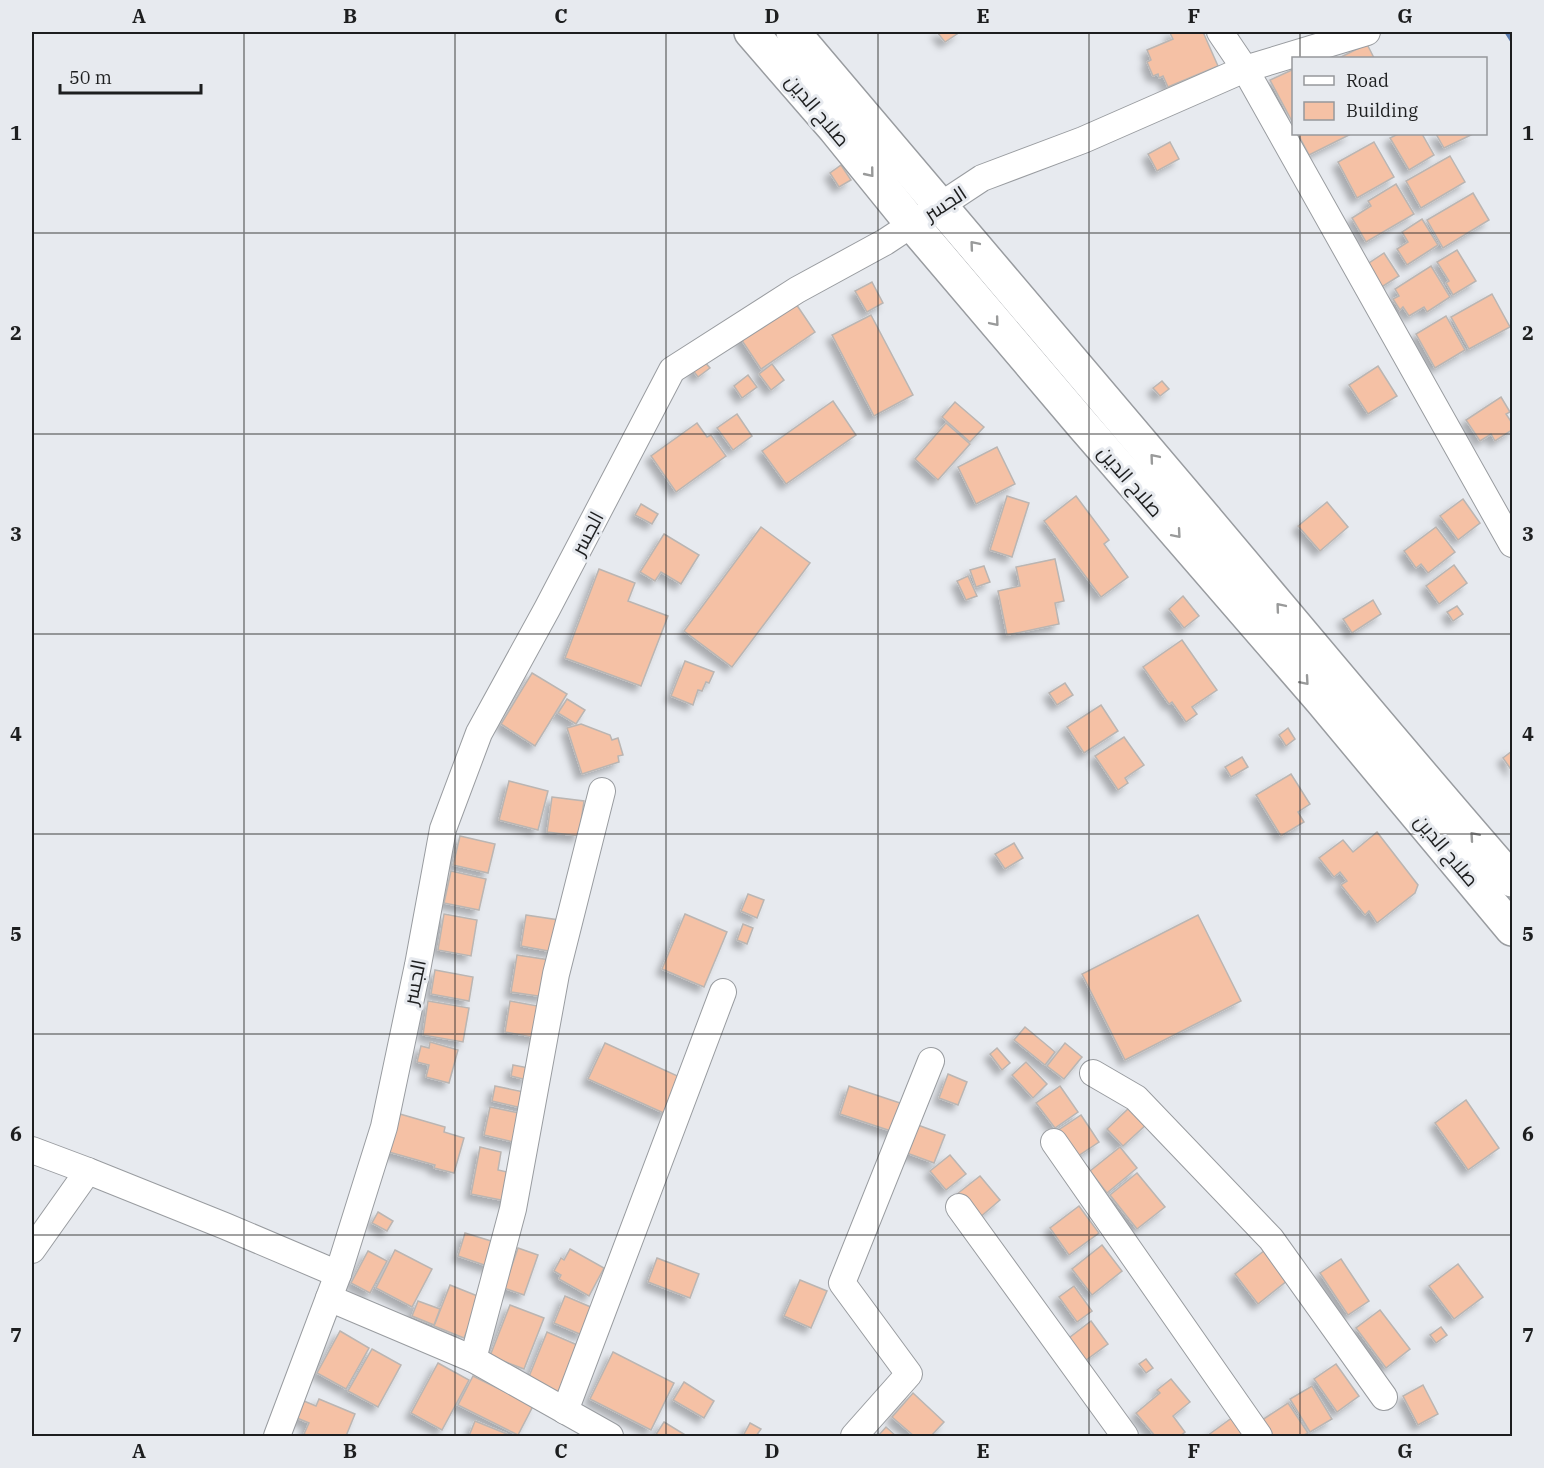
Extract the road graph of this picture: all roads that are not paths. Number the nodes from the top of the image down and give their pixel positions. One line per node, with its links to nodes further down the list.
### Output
1 (751, 32): 7 (highway, صلاح الدين, one-way to 7)
2 (793, 32): 6 (highway, صلاح الدين)
3 (1220, 32): 5 (street)
4 (1368, 32): 5 (street, الجسر)
5 (1245, 69): 6 (street, الجسر); 8 (street)
6 (941, 205): 7 (street, الجسر); 10 (highway, صلاح الدين, one-way to 6)
7 (912, 224): 11 (highway, صلاح الدين, one-way to 11); 20 (street, الجسر)
8 (1512, 544)
9 (602, 791): 22 (street)
10 (1512, 880)
11 (1512, 929)
12 (723, 992): 24 (street)
13 (931, 1061): 27 (street)
14 (1093, 1073): 23 (street)
15 (1054, 1142): 29 (street)
16 (32, 1150): 17 (street)
17 (88, 1171): 19 (street); 20 (street)
18 (959, 1207): 28 (street)
19 (32, 1250)
20 (338, 1274): 21 (street, الجسر)
21 (329, 1298): 22 (street); 25 (street, الجسر)
22 (473, 1359): 24 (street)
23 (1384, 1397)
24 (565, 1411): 26 (street)
25 (277, 1437)
26 (610, 1437)
27 (854, 1437)
28 (1125, 1437)
29 (1259, 1437)

